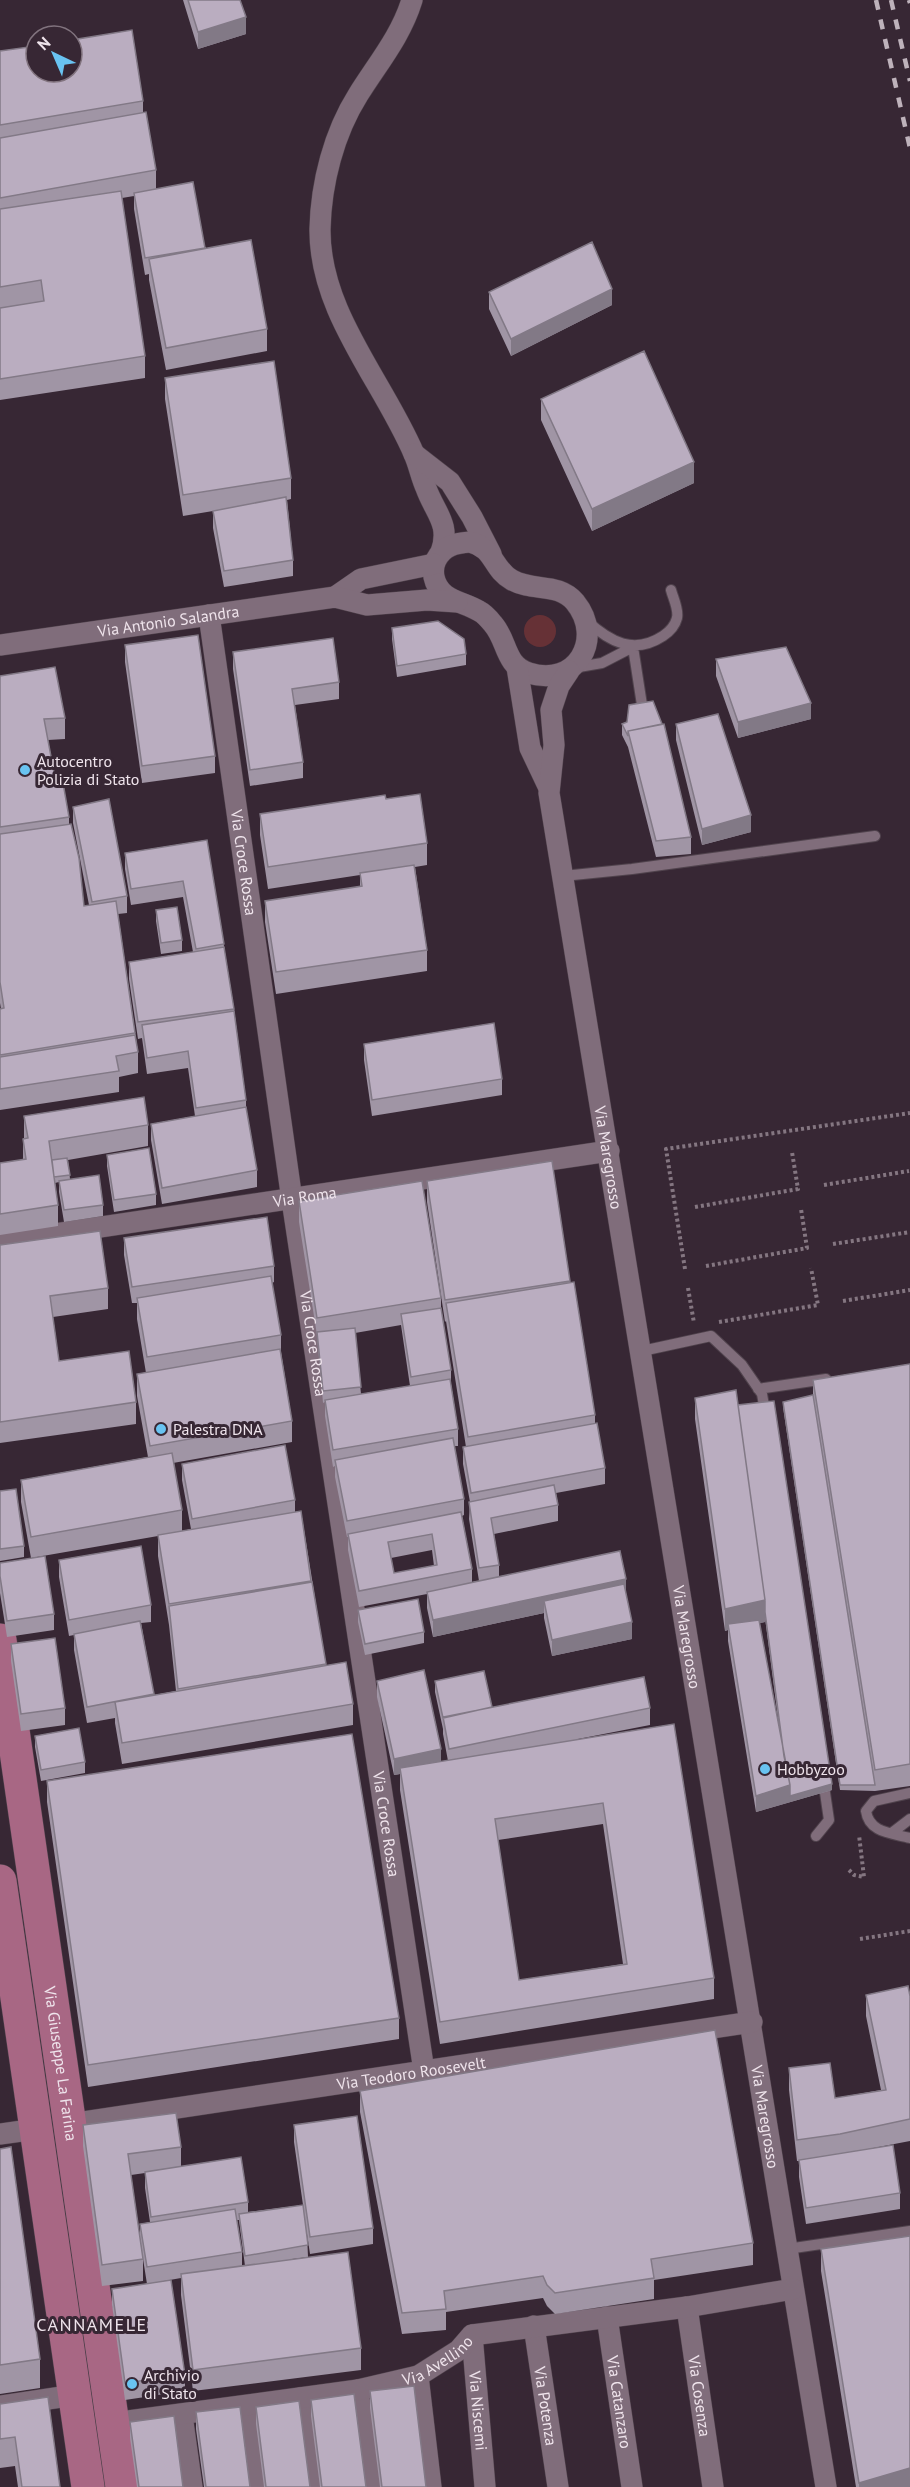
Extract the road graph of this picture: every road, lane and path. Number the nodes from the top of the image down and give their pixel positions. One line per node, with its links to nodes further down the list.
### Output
1 (412, 0): 2 (street)
2 (414, 454): 3 (street); 4 (street)
3 (492, 557): 4 (street); 9 (street)
4 (437, 558): 6 (street); 7 (street)
5 (671, 590): 11 (lane)
6 (335, 597): 7 (street); 8 (street, Via Antonio Salandra)
7 (457, 602): 12 (street)
8 (209, 615): 10 (street, Via Antonio Salandra); 23 (street, Via Croce Rossa)
9 (583, 617): 11 (lane); 13 (street)
10 (0, 645)
11 (638, 646): 13 (lane); 14 (lane)
12 (517, 667): 13 (street); 15 (street)
13 (571, 669): 15 (street)
14 (642, 705)
15 (549, 788): 17 (street, Via Maregrosso)
16 (875, 836): 17 (lane)
17 (563, 876): 19 (street, Via Maregrosso)
18 (910, 1113): 31 (path)
19 (609, 1151): 23 (street, Via Roma); 37 (street, Via Maregrosso)
20 (792, 1152): 24 (path)
21 (909, 1171): 22 (path)
22 (824, 1185)
23 (291, 1200): 27 (street, Via Roma); 54 (street, Via Croce Rossa)
24 (695, 1207)
25 (801, 1209): 29 (path)
26 (910, 1232): 28 (path)
27 (0, 1242)
28 (833, 1244)
29 (706, 1266)
30 (811, 1268): 35 (path)
31 (685, 1269)
32 (688, 1288): 36 (path)
33 (910, 1290): 34 (path)
34 (843, 1301)
35 (715, 1322)
36 (694, 1327)
37 (642, 1351): 39 (lane); 53 (street, Via Maregrosso)
38 (835, 1377): 39 (lane)
39 (758, 1389): 40 (lane)
40 (768, 1430)
41 (0, 1640): 55 (main road, Via Giuseppe La Farina)
42 (822, 1772): 47 (lane)
43 (910, 1793): 46 (lane)
44 (910, 1819): 46 (lane)
45 (858, 1830): 49 (path)
46 (892, 1832): 48 (lane)
47 (816, 1836)
48 (910, 1838)
49 (849, 1870)
50 (0, 1881): 56 (main road, Via Giuseppe La Farina)
51 (910, 1931): 52 (path)
52 (860, 1939)
53 (752, 2022): 54 (street, Via Teodoro Roosevelt); 59 (street, Via Maregrosso)
54 (424, 2071): 55 (street, Via Teodoro Roosevelt)
55 (70, 2124): 72 (main road, Via Giuseppe La Farina)
56 (36, 2129): 57 (street); 67 (main road, Via Giuseppe La Farina)
57 (0, 2134)
58 (910, 2231): 59 (lane)
59 (787, 2249): 60 (street, Via Maregrosso)
60 (793, 2289): 61 (street, Via Avellino); 84 (street, Via Maregrosso)
61 (687, 2307): 62 (street, Via Avellino); 83 (street, Via Cosenza)
62 (607, 2317): 63 (street, Via Avellino); 82 (street, Via Catanzaro)
63 (534, 2326): 64 (street, Via Avellino); 81 (street, Via Potenza)
64 (472, 2335): 65 (street, Via Avellino); 80 (street, Via Niscemi)
65 (418, 2376): 66 (street, Via Avellino); 79 (street)
66 (358, 2390): 68 (street, Via Avellino); 78 (street)
67 (75, 2395): 69 (street); 73 (main road, Via Giuseppe La Farina)
68 (300, 2398): 70 (street, Via Avellino); 77 (street)
69 (0, 2406)
70 (249, 2406): 71 (street, Via Avellino); 76 (street)
71 (182, 2415): 72 (street, Via Avellino); 75 (street)
72 (113, 2422): 74 (main road, Via Giuseppe La Farina)
73 (88, 2487)
74 (122, 2487)
75 (192, 2487)
76 (260, 2487)
77 (313, 2487)
78 (371, 2487)
79 (431, 2487)
80 (485, 2487)
81 (558, 2487)
82 (632, 2487)
83 (712, 2487)
84 (826, 2487)

